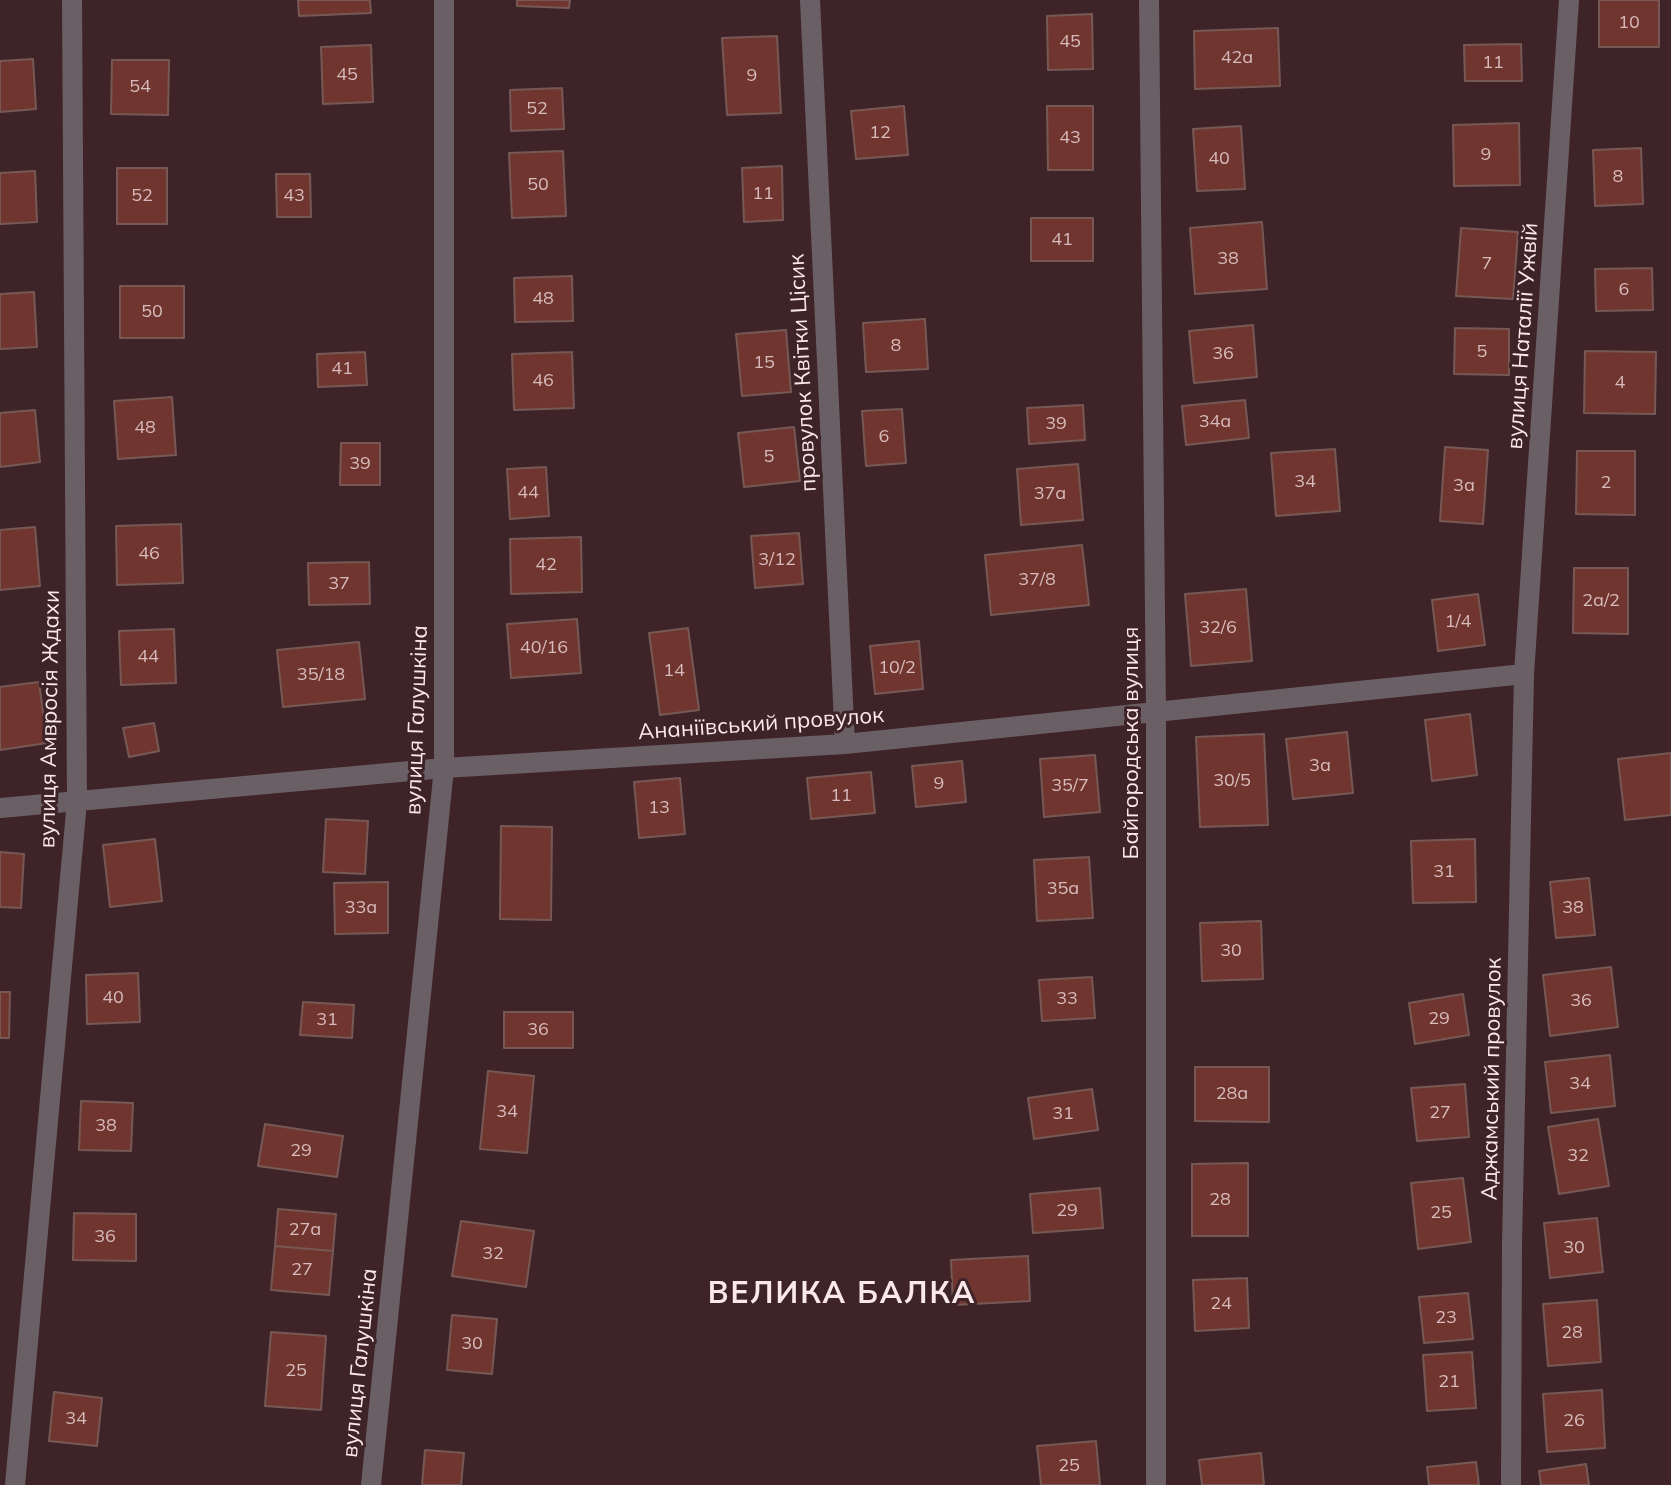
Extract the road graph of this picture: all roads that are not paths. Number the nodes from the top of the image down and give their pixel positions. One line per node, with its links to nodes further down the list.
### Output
1 (72, 0): 10 (street, вулиця Амвросія Ждахи)
2 (444, 0): 9 (street, вулиця Галушкіна)
3 (810, 0): 8 (street, провулок Квітки Цісик)
4 (1149, 0): 7 (street, Байгородська вулиця)
5 (1569, 0): 6 (street, вулиця Наталії Ужвій)
6 (1524, 674): 7 (street, Ананіївський провулок); 15 (street, Аджамський провулок)
7 (1156, 713): 8 (street, Ананіївський провулок); 14 (street, Байгородська вулиця)
8 (845, 744): 9 (street, Ананіївський провулок)
9 (444, 768): 10 (street, Ананіївський провулок); 13 (street, вулиця Галушкіна)
10 (77, 801): 11 (street, Ананіївський провулок); 12 (street, вулиця Амвросія Ждахи)
11 (0, 808)
12 (15, 1485)
13 (371, 1485)
14 (1156, 1485)
15 (1511, 1485)

